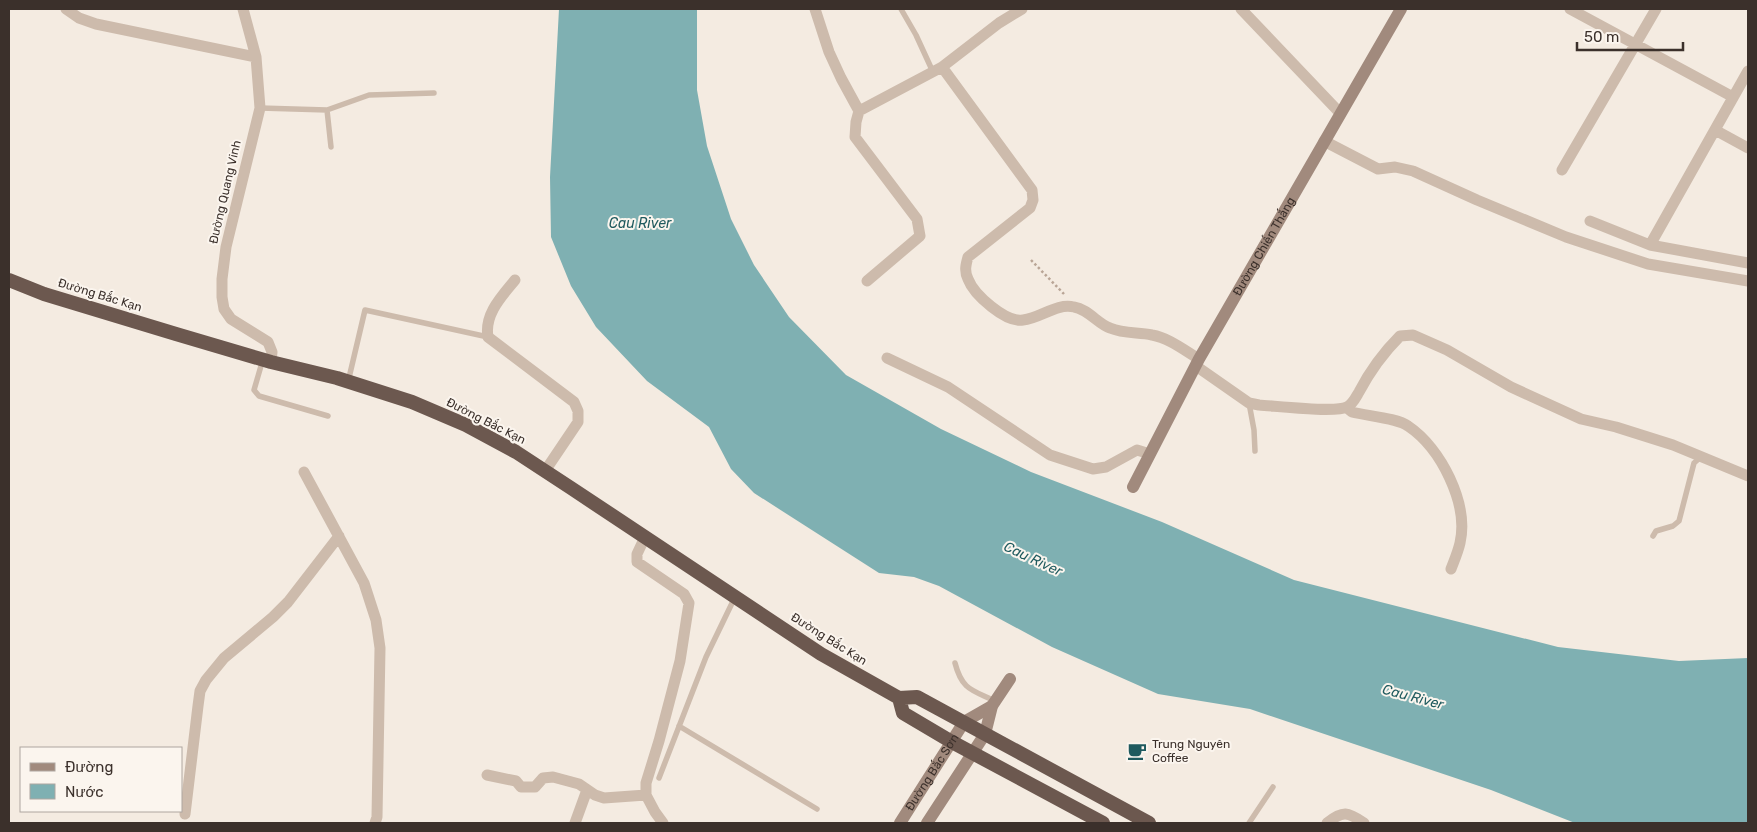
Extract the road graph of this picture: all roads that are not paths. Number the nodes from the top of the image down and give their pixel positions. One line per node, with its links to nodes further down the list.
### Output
1 (66, 9): 11 (street)
2 (243, 9): 11 (street, Đường Quang Vinh)
3 (815, 9): 18 (street)
4 (902, 9): 12 (lane)
5 (1022, 9): 12 (street)
6 (1241, 9): 19 (street)
7 (1400, 9): 19 (main road, Đường Chiến Thắng)
8 (1570, 9): 10 (street)
9 (1656, 9): 10 (street)
10 (1636, 45): 15 (street); 24 (street)
11 (256, 57): 16 (street, Đường Quang Vinh)
12 (938, 70): 18 (street); 35 (street)
13 (1748, 70): 15 (street)
14 (434, 93): 17 (lane)
15 (1733, 98): 20 (street)
16 (260, 108): 17 (lane); 34 (street, Đường Quang Vinh)
17 (327, 110): 22 (lane)
18 (859, 111): 31 (street)
19 (1340, 113): 21 (main road, Đường Chiến Thắng)
20 (1715, 130): 23 (street); 26 (street)
21 (1324, 141): 30 (street); 35 (main road, Đường Chiến Thắng)
22 (331, 147)
23 (1748, 148)
24 (1562, 170)
25 (1590, 220): 26 (street)
26 (1650, 245): 27 (street)
27 (1748, 263)
28 (9, 280): 34 (highway, Đường Bắc Kạn)
29 (515, 280): 32 (street)
30 (1748, 281)
31 (867, 282)
32 (488, 337): 36 (lane); 43 (street)
33 (887, 358): 41 (street)
34 (267, 360): 36 (highway, Đường Bắc Kạn); 39 (lane)
35 (1197, 363): 37 (street); 41 (main road, Đường Chiến Thắng)
36 (348, 382): 43 (highway, Đường Bắc Kạn)
37 (1249, 403): 38 (street); 40 (lane)
38 (1347, 408): 42 (street); 50 (street)
39 (328, 416)
40 (1255, 451)
41 (1150, 454): 46 (main road, Đường Chiến Thắng)
42 (1702, 456): 45 (street); 48 (lane)
43 (545, 471): 49 (highway, Đường Bắc Kạn)
44 (304, 472): 47 (street)
45 (1748, 476)
46 (1133, 487)
47 (339, 536): 67 (street); 68 (street)
48 (1653, 536)
49 (645, 537): 51 (highway, Đường Bắc Kạn); 65 (street)
50 (1451, 569)
51 (735, 597): 54 (highway, Đường Bắc Kạn); 57 (lane)
52 (955, 663): 55 (lane)
53 (1010, 679): 55 (main road)
54 (899, 698): 56 (highway, Đường Bắc Kạn); 59 (highway, Đường Bắc Kạn)
55 (993, 704): 56 (main road); 58 (main road, Đường Bắc Sơn)
56 (964, 722): 58 (highway, Đường Bắc Kạn); 59 (main road, Đường Bắc Sơn)
57 (679, 726): 62 (lane); 66 (lane)
58 (985, 734): 60 (main road, Đường Bắc Sơn); 74 (highway, Đường Bắc Kạn)
59 (952, 742): 60 (highway, Đường Bắc Kạn); 71 (main road, Đường Bắc Sơn)
60 (974, 752): 72 (main road, Đường Bắc Sơn); 73 (highway, Đường Bắc Kạn)
61 (487, 774): 64 (street)
62 (659, 778)
63 (1273, 787): 75 (lane)
64 (588, 790): 65 (street); 69 (street)
65 (646, 795): 70 (street)
66 (817, 809)
67 (185, 814)
68 (375, 823)
69 (575, 823)
70 (663, 823)
71 (900, 823)
72 (927, 823)
73 (1103, 823)
74 (1148, 823)
75 (1249, 823)
76 (1327, 823): 77 (street)
77 (1364, 823)

